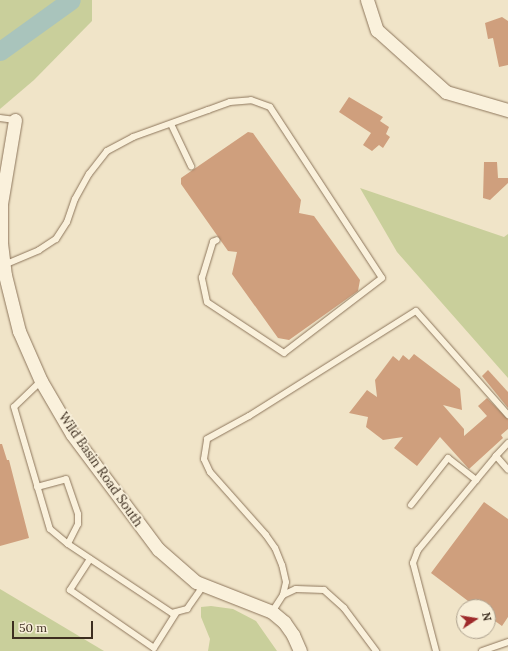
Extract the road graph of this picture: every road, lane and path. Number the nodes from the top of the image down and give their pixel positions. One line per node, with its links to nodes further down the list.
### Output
1 (367, 0): 2 (street)
2 (508, 110)
3 (0, 118): 4 (lane)
4 (15, 120): 8 (street, Wild Basin Road South)
5 (171, 124): 6 (lane); 7 (lane); 8 (lane)
6 (191, 166)
7 (217, 240)
8 (3, 272): 9 (street, Wild Basin Road South)
9 (41, 381): 15 (lane); 19 (street, Wild Basin Road South)
10 (508, 415): 20 (lane)
11 (508, 443): 12 (lane)
12 (496, 456): 13 (lane); 14 (lane)
13 (508, 470)
14 (476, 480): 16 (lane); 26 (lane)
15 (37, 487): 17 (lane); 17 (lane)
16 (411, 505)
17 (68, 544): 18 (lane)
18 (90, 559): 22 (lane); 22 (lane)
19 (204, 585): 21 (street, Wild Basin Road South); 22 (lane)
20 (283, 595): 21 (lane); 25 (lane)
21 (272, 612): 24 (street, Wild Basin Road South)
22 (176, 613)
23 (508, 642): 27 (lane)
24 (300, 651)
25 (376, 651)
26 (436, 651)
27 (482, 651)

